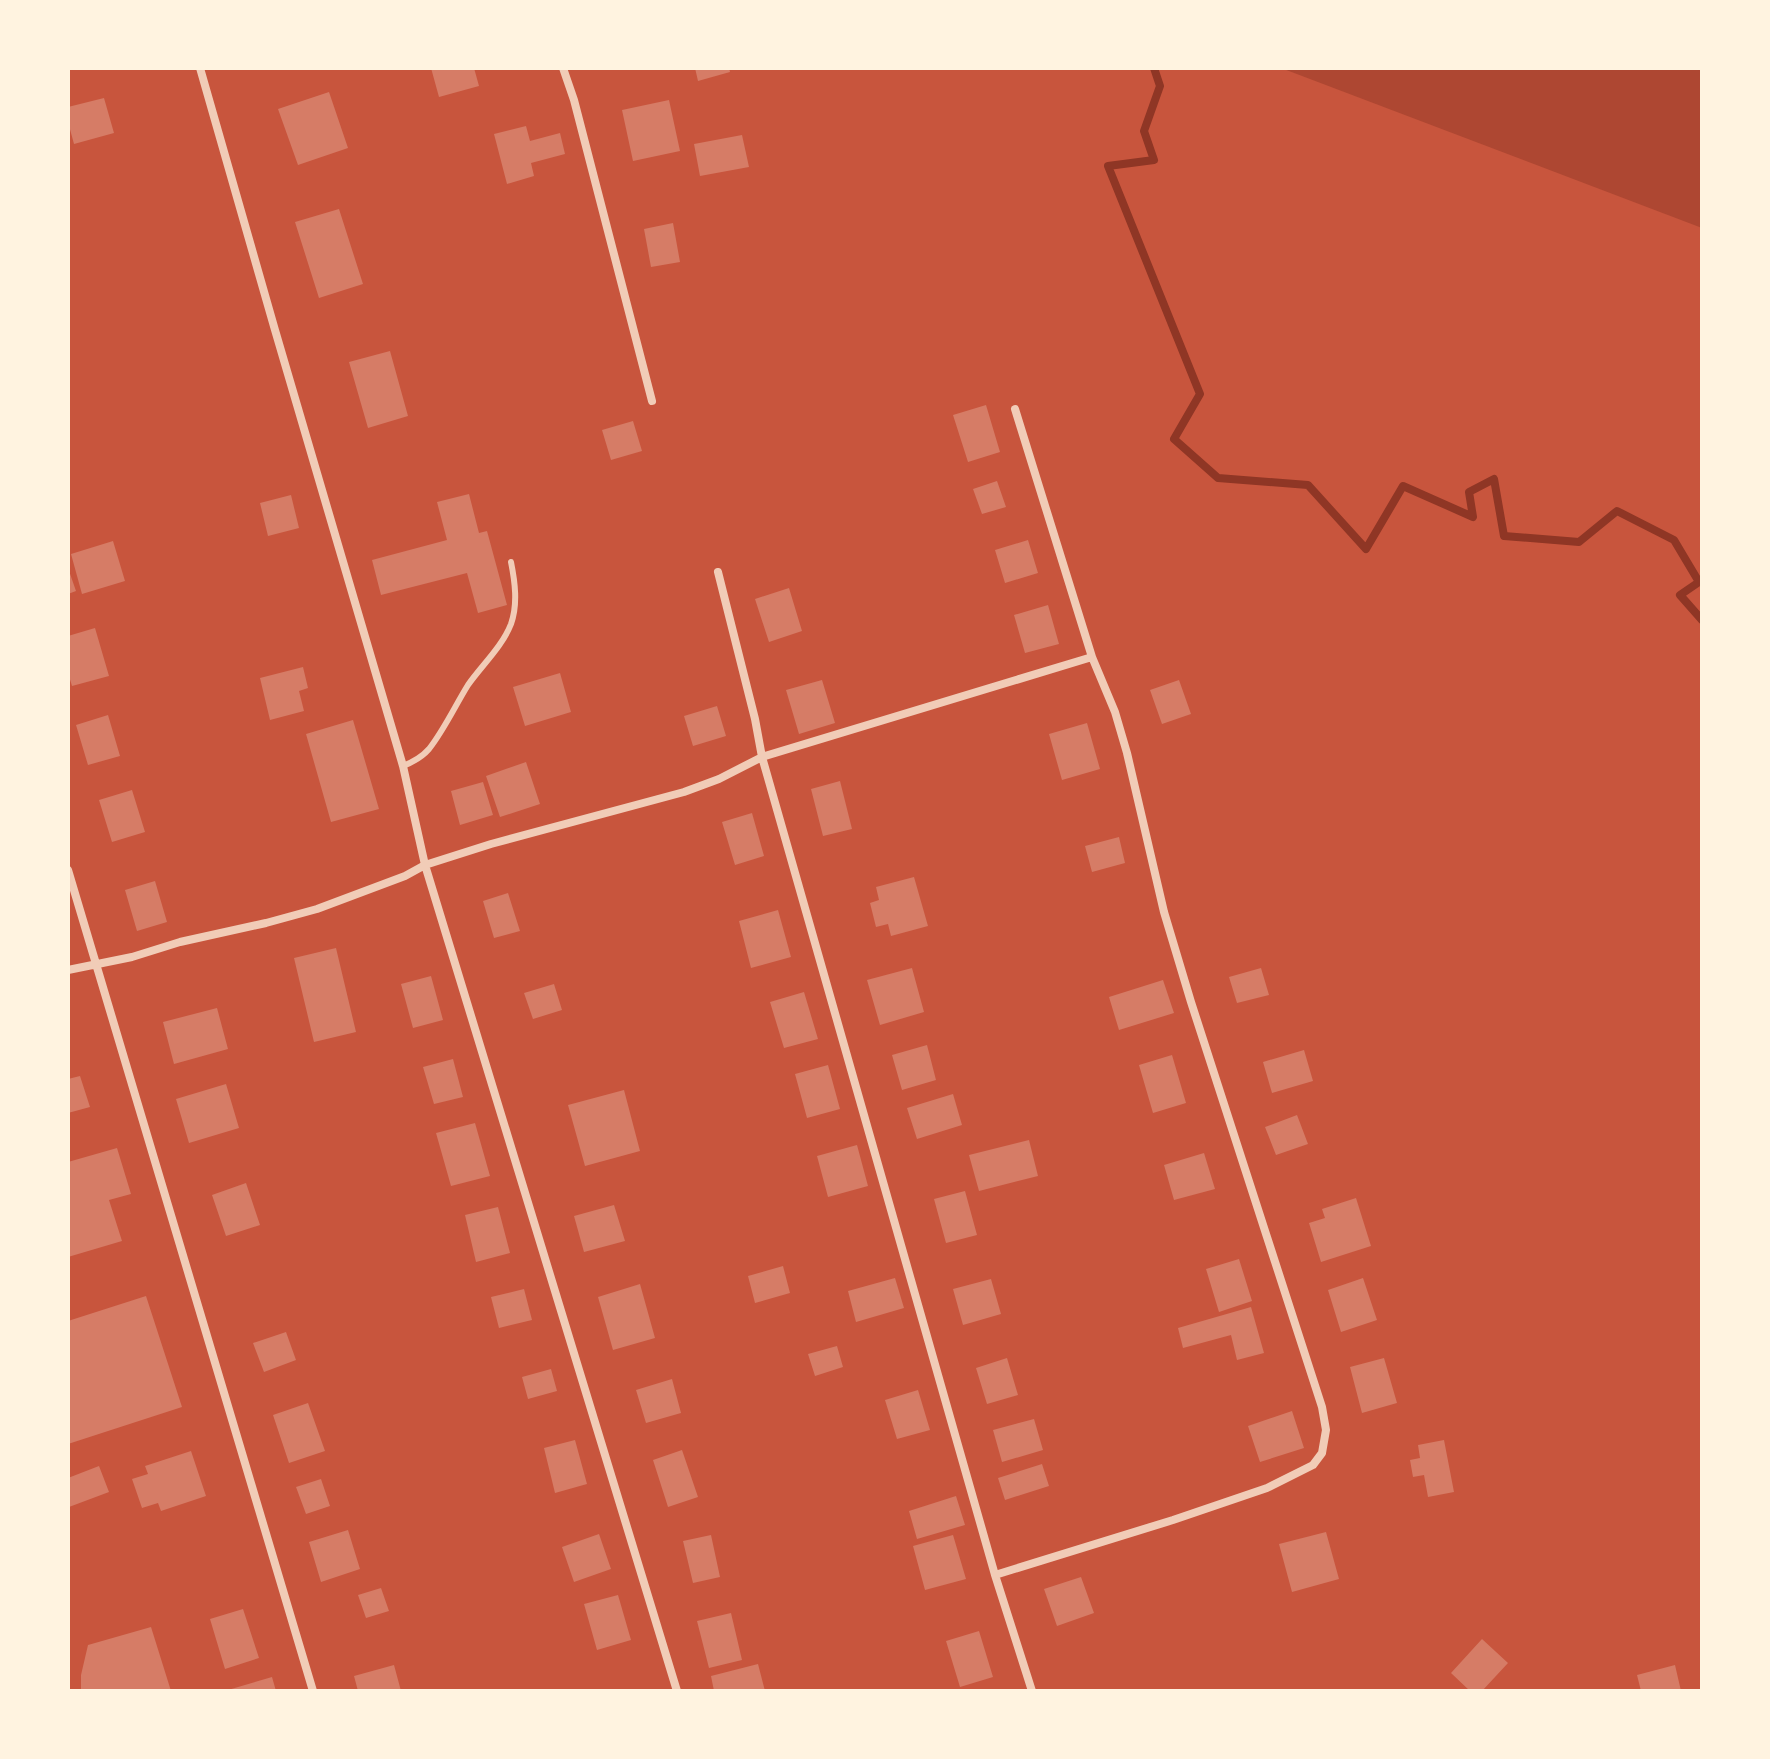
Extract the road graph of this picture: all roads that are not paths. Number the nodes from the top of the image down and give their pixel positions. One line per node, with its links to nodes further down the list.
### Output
1 (200, 68): 9 (street)
2 (563, 68): 3 (street)
3 (652, 401)
4 (1015, 409): 7 (street)
5 (511, 562): 9 (lane)
6 (718, 572): 8 (street)
7 (1092, 657): 8 (street); 14 (street)
8 (762, 757): 10 (street); 14 (street)
9 (403, 766): 10 (street)
10 (425, 865): 12 (street); 16 (street)
11 (68, 870): 12 (street)
12 (96, 964): 13 (street); 15 (street)
13 (68, 970)
14 (995, 1575): 17 (street)
15 (313, 1691)
16 (677, 1691)
17 (1032, 1691)

